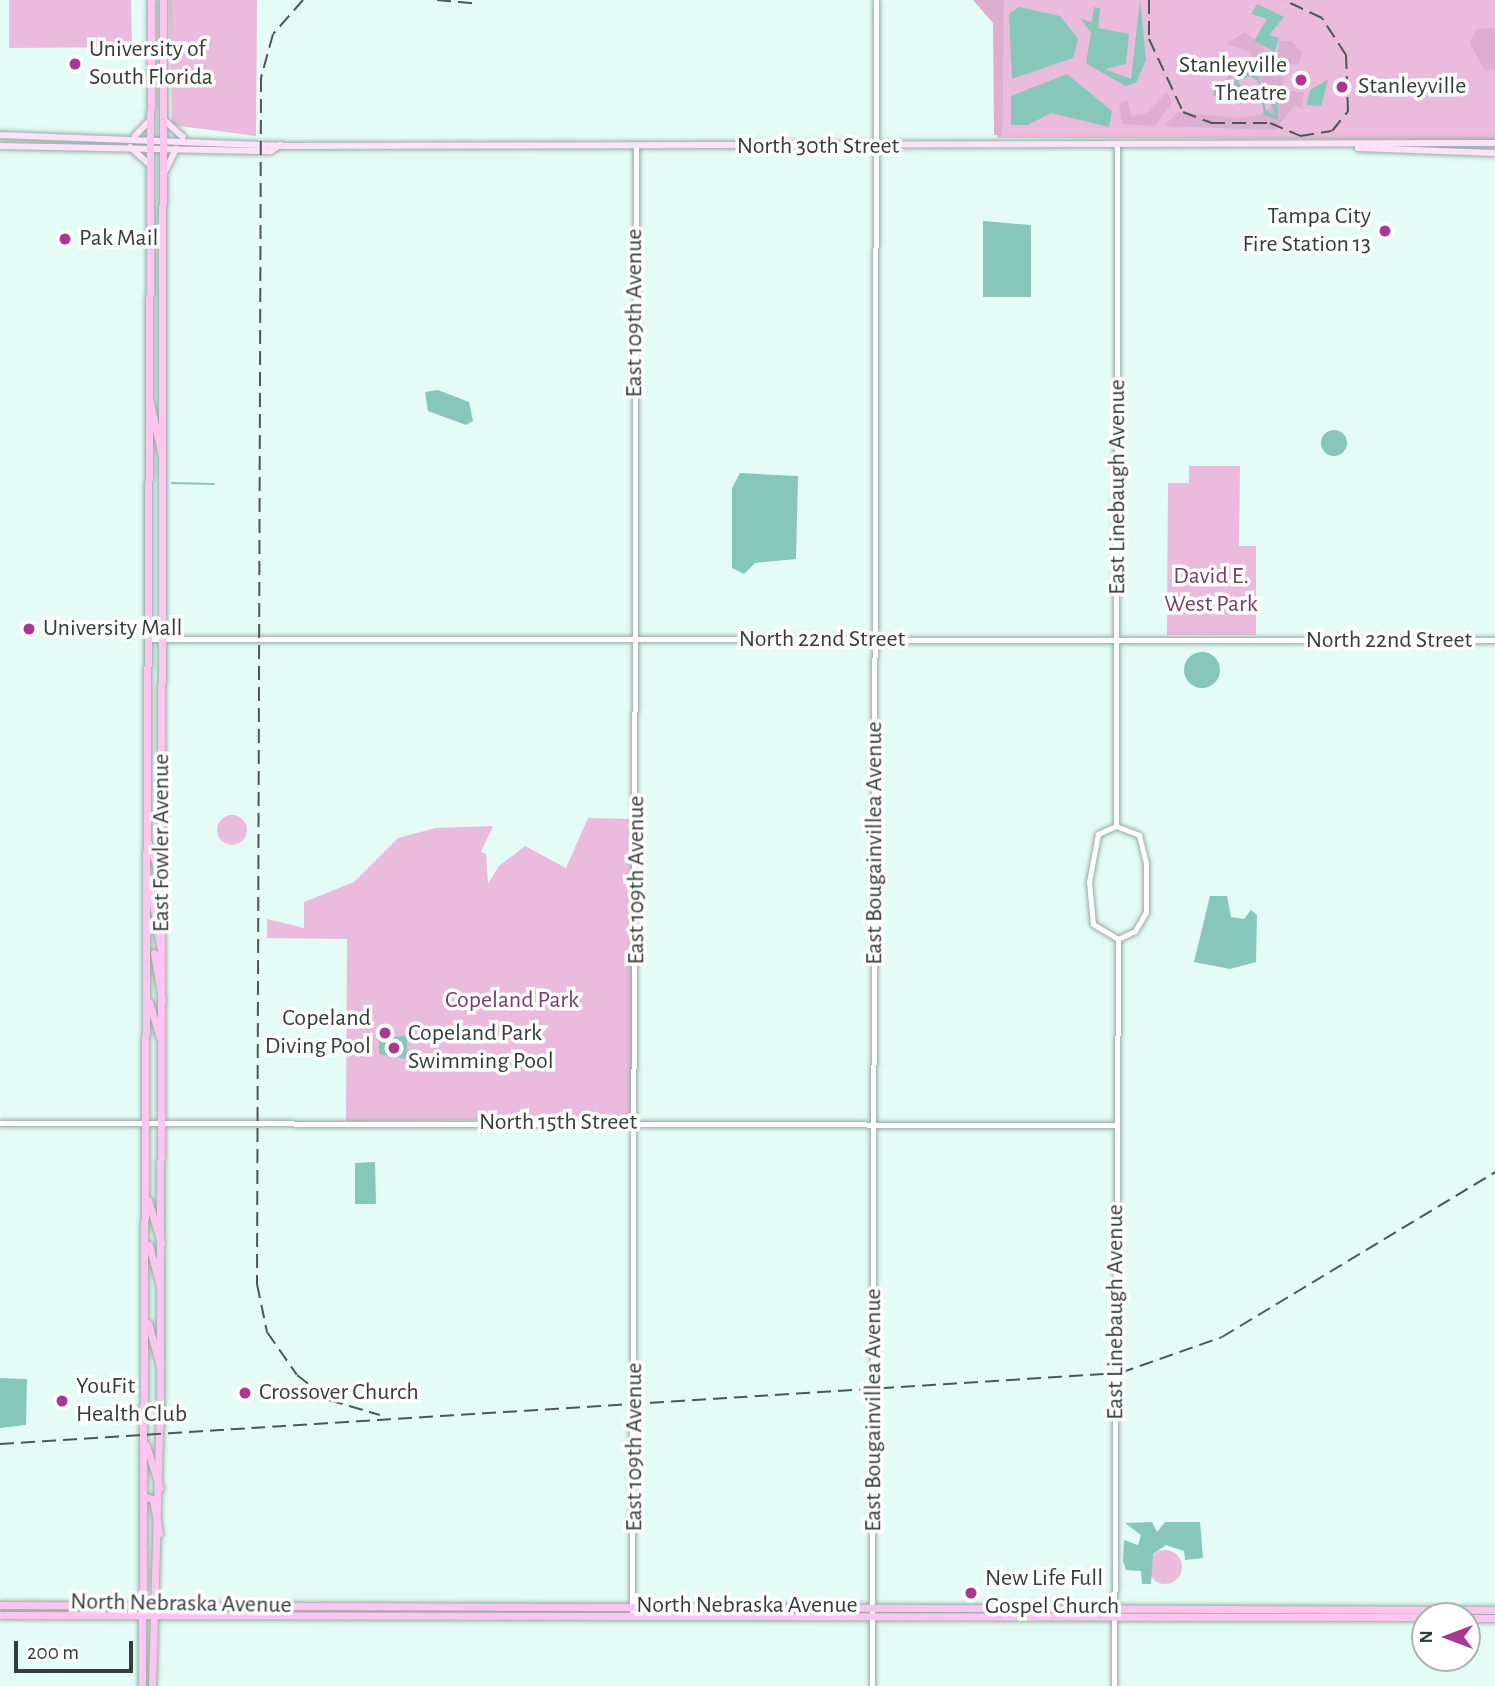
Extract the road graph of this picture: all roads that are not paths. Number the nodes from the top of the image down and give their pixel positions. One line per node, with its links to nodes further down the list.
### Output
1 (151, 0): 4 (main road, East Fowler Avenue)
2 (163, 0): 5 (main road, East Fowler Avenue)
3 (876, 0): 17 (street, East Bougainvillea Avenue)
4 (152, 116): 7 (main road); 8 (main road, East Fowler Avenue)
5 (164, 120): 9 (main road, East Fowler Avenue); 10 (main road)
6 (0, 135): 7 (main road, North 30th Street)
7 (133, 136): 8 (main road, North 30th Street)
8 (152, 136): 9 (main road, North 30th Street); 15 (main road, East Fowler Avenue)
9 (164, 137): 10 (main road, North 30th Street); 19 (main road, East Fowler Avenue)
10 (185, 138): 12 (main road, North 30th Street)
11 (1495, 143): 20 (main road, North 30th Street)
12 (280, 145): 16 (main road, North 30th Street); 21 (main road, North 30th Street)
13 (0, 146): 14 (main road, North 30th Street)
14 (128, 146): 15 (main road, North 30th Street); 23 (main road)
15 (152, 146): 19 (main road, North 30th Street); 23 (main road, East Fowler Avenue)
16 (636, 146): 17 (main road, North 30th Street); 29 (street, East 109th Avenue)
17 (876, 147): 18 (main road, North 30th Street); 30 (street, East Bougainvillea Avenue)
18 (1117, 147): 20 (main road, North 30th Street); 31 (street, East Linebaugh Avenue)
19 (164, 148): 21 (main road, North 30th Street); 24 (main road, East Fowler Avenue)
20 (1357, 148): 22 (main road, North 30th Street)
21 (176, 149): 24 (main road)
22 (1495, 153)
23 (151, 169): 25 (main road, East Fowler Avenue)
24 (165, 171): 26 (main road, East Fowler Avenue)
25 (150, 403): 26 (main road); 27 (main road, East Fowler Avenue)
26 (164, 460): 28 (main road, East Fowler Avenue)
27 (150, 639): 28 (street, North 22nd Street); 34 (main road, East Fowler Avenue)
28 (163, 639): 29 (street, North 22nd Street); 36 (main road, East Fowler Avenue)
29 (636, 639): 30 (street, North 22nd Street); 46 (street, East 109th Avenue)
30 (876, 640): 31 (street, North 22nd Street); 47 (street, East Bougainvillea Avenue)
31 (1118, 640): 32 (street, North 22nd Street); 33 (street, East Linebaugh Avenue)
32 (1495, 640)
33 (1116, 826): 38 (street); 38 (street)
34 (149, 844): 35 (main road, East Fowler Avenue); 36 (main road)
35 (149, 881): 37 (main road, East Fowler Avenue); 39 (main road)
36 (162, 883): 39 (main road, East Fowler Avenue)
37 (149, 937): 40 (main road); 41 (main road, East Fowler Avenue)
38 (1118, 939): 48 (street, East Linebaugh Avenue)
39 (162, 949): 40 (main road, East Fowler Avenue)
40 (162, 1000): 42 (main road, East Fowler Avenue)
41 (149, 1002): 42 (main road); 44 (main road, East Fowler Avenue)
42 (162, 1042): 45 (main road, East Fowler Avenue)
43 (0, 1123): 44 (street, North 15th Street)
44 (148, 1123): 45 (street, North 15th Street); 49 (main road, East Fowler Avenue)
45 (162, 1123): 46 (street, North 15th Street); 50 (main road, East Fowler Avenue)
46 (636, 1123): 47 (street, North 15th Street); 67 (street, East 109th Avenue)
47 (876, 1123): 48 (street, North 15th Street); 68 (street, East Bougainvillea Avenue)
48 (1117, 1125): 73 (street, East Linebaugh Avenue)
49 (148, 1199): 50 (main road); 51 (main road, East Fowler Avenue)
50 (161, 1243): 52 (main road, East Fowler Avenue)
51 (148, 1244): 52 (main road); 53 (main road, East Fowler Avenue)
52 (161, 1286): 54 (main road, East Fowler Avenue)
53 (147, 1322): 54 (main road); 55 (main road, East Fowler Avenue)
54 (160, 1366): 56 (main road, East Fowler Avenue)
55 (146, 1445): 56 (main road); 57 (main road, East Fowler Avenue)
56 (160, 1488): 58 (main road, East Fowler Avenue)
57 (146, 1497): 58 (main road); 59 (main road, East Fowler Avenue)
58 (159, 1534): 62 (main road, East Fowler Avenue)
59 (144, 1586): 60 (main road); 61 (main road, East Fowler Avenue)
60 (129, 1601): 61 (main road, North Nebraska Avenue); 64 (main road, North Nebraska Avenue)
61 (144, 1601): 62 (main road, North Nebraska Avenue); 70 (main road, East Fowler Avenue)
62 (157, 1601): 63 (main road, North Nebraska Avenue); 71 (main road, East Fowler Avenue)
63 (261, 1603): 66 (main road, North Nebraska Avenue); 72 (main road)
64 (0, 1605)
65 (825, 1606): 67 (main road, North Nebraska Avenue); 68 (main road, North Nebraska Avenue); 74 (main road)
66 (384, 1609): 67 (main road, North Nebraska Avenue); 72 (main road, North Nebraska Avenue)
67 (633, 1609): 74 (main road, North Nebraska Avenue)
68 (873, 1610): 73 (main road, North Nebraska Avenue); 74 (main road, North Nebraska Avenue); 81 (street, East Bougainvillea Avenue)
69 (127, 1611): 70 (main road, North Nebraska Avenue); 76 (main road, North Nebraska Avenue); 78 (main road)
70 (144, 1611): 71 (main road, North Nebraska Avenue); 78 (main road, East Fowler Avenue)
71 (156, 1612): 72 (main road, North Nebraska Avenue); 80 (main road, East Fowler Avenue)
72 (228, 1612)
73 (1115, 1612): 75 (main road, North Nebraska Avenue); 77 (main road, North Nebraska Avenue); 82 (street, East Linebaugh Avenue)
74 (804, 1614)
75 (1495, 1614)
76 (0, 1615)
77 (1411, 1617)
78 (143, 1627): 79 (main road, East Fowler Avenue)
79 (142, 1686)
80 (152, 1686)
81 (872, 1686)
82 (1114, 1686)

